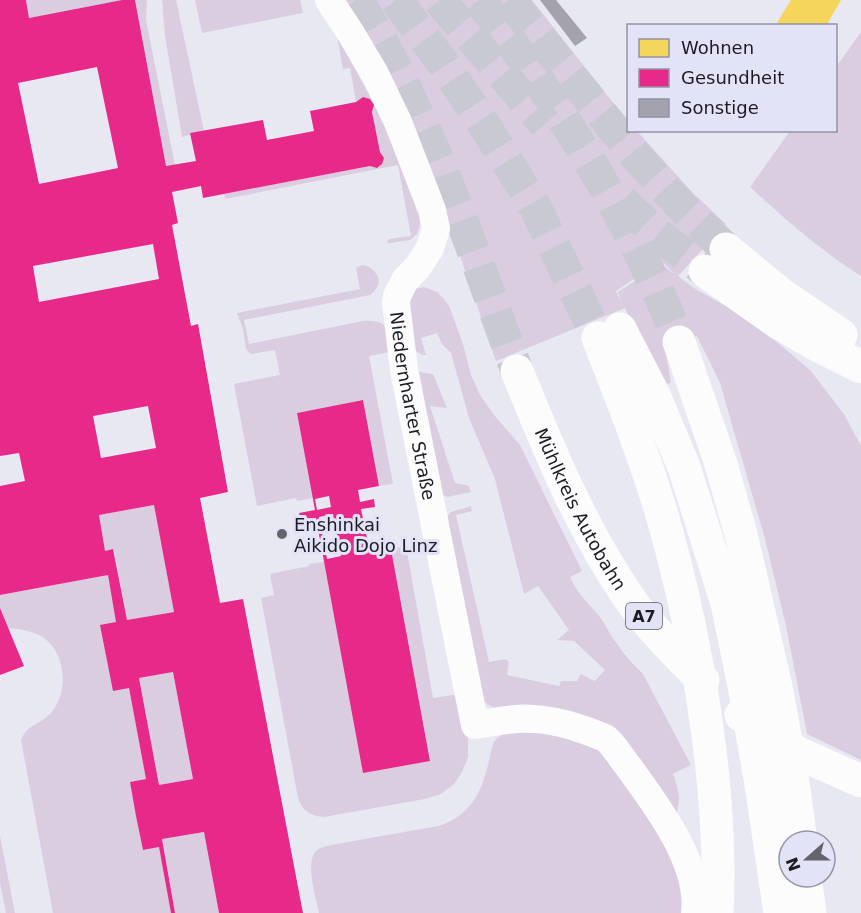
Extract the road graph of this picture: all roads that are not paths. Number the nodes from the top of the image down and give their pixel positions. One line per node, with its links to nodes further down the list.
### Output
1 (329, 0): 9 (street, Niedernharter Straße)
2 (679, 342): 7 (highway)
3 (861, 346): 4 (highway)
4 (861, 367)
5 (517, 371): 6 (highway, Mühlkreis Autobahn / A7)
6 (861, 781)
7 (799, 829)
8 (807, 889): 12 (highway)
9 (695, 913)
10 (717, 913): 11 (highway)
11 (780, 913)
12 (810, 913)

